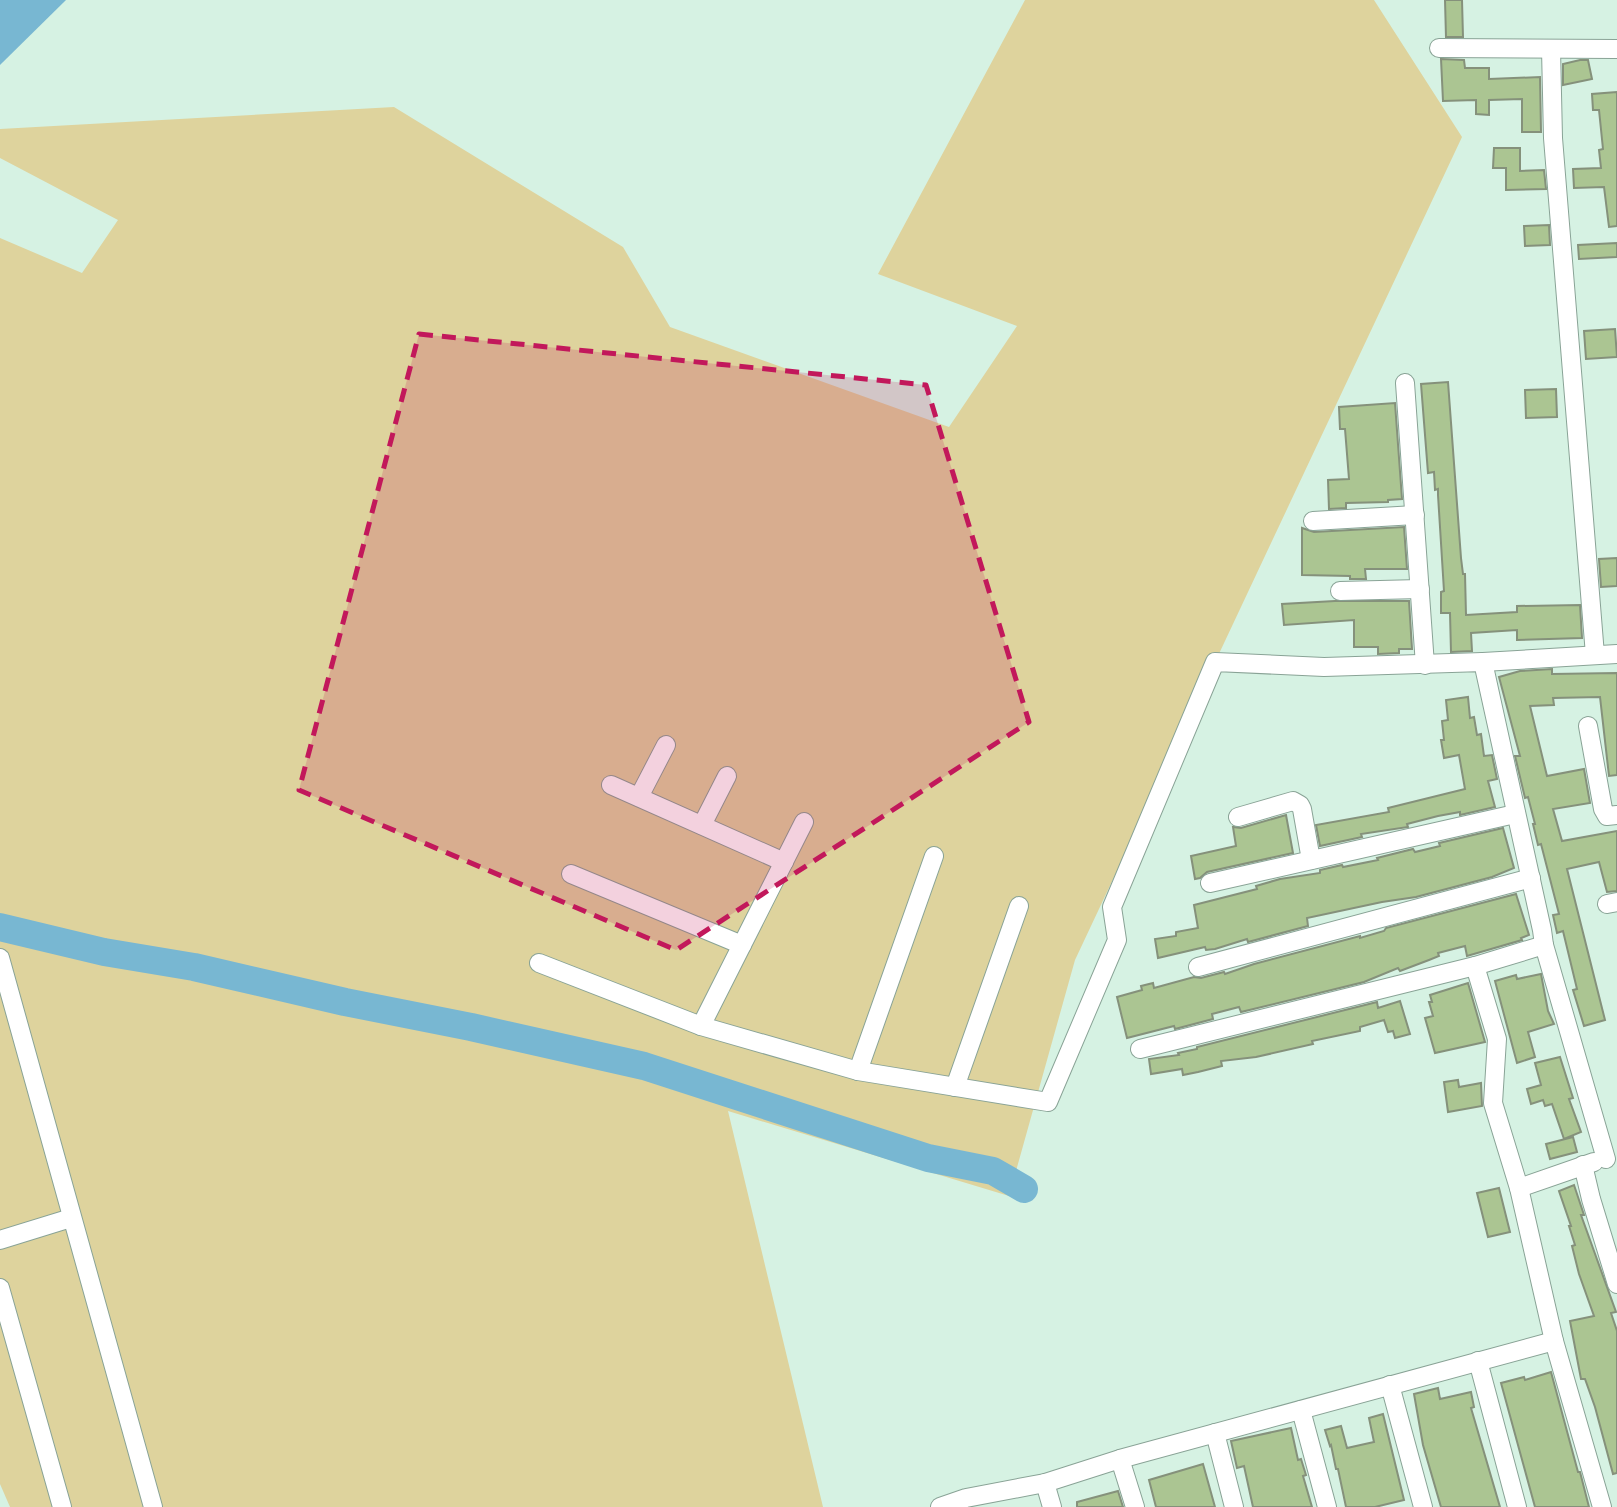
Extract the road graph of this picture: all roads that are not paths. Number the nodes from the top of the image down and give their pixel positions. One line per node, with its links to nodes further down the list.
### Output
1 (1439, 48): 2 (street)
2 (1551, 49): 3 (street); 10 (street)
3 (1617, 49)
4 (1405, 383): 5 (street)
5 (1415, 515): 6 (street); 7 (street)
6 (1313, 521)
7 (1420, 589): 8 (street); 12 (street)
8 (1340, 591)
9 (1617, 654): 10 (street)
10 (1595, 655): 11 (street)
11 (1483, 662): 12 (street); 18 (street)
12 (1426, 665): 39 (street)
13 (1588, 726): 19 (street)
14 (666, 745): 17 (street)
15 (727, 776): 22 (street)
16 (611, 785): 17 (street)
17 (639, 797): 22 (street)
18 (1516, 814): 24 (street); 27 (street)
19 (1617, 815)
20 (1238, 817): 24 (street)
21 (804, 822): 25 (street)
22 (702, 825): 25 (street)
23 (934, 856): 38 (street)
24 (1311, 860): 28 (street)
25 (784, 862): 30 (street)
26 (571, 874): 30 (street)
27 (1531, 878): 31 (street); 35 (street)
28 (1210, 883)
29 (1019, 906): 39 (street)
30 (743, 944): 36 (street)
31 (1544, 945): 34 (street); 40 (street)
32 (0, 958): 43 (street)
33 (539, 963): 36 (street)
34 (1475, 966): 37 (street); 42 (street)
35 (1198, 967)
36 (701, 1026): 38 (street)
37 (1140, 1049)
38 (858, 1071): 39 (street)
39 (955, 1087)
40 (1611, 1157): 41 (street)
41 (1583, 1165): 42 (street); 45 (street)
42 (1519, 1188): 47 (street)
43 (71, 1218): 44 (street); 56 (street)
44 (0, 1240)
45 (1617, 1284)
46 (0, 1288): 55 (street)
47 (1554, 1341): 48 (street); 64 (street)
48 (1478, 1361): 49 (street); 63 (street)
49 (1390, 1385): 50 (street); 62 (street)
50 (1301, 1410): 51 (street); 61 (street)
51 (1215, 1433): 52 (street); 60 (street)
52 (1120, 1459): 53 (street); 59 (street)
53 (1045, 1483): 54 (street); 58 (street)
54 (968, 1503): 57 (street)
55 (62, 1507)
56 (153, 1507)
57 (940, 1507)
58 (1052, 1507)
59 (1135, 1507)
60 (1234, 1507)
61 (1327, 1507)
62 (1423, 1507)
63 (1517, 1507)
64 (1602, 1507)

